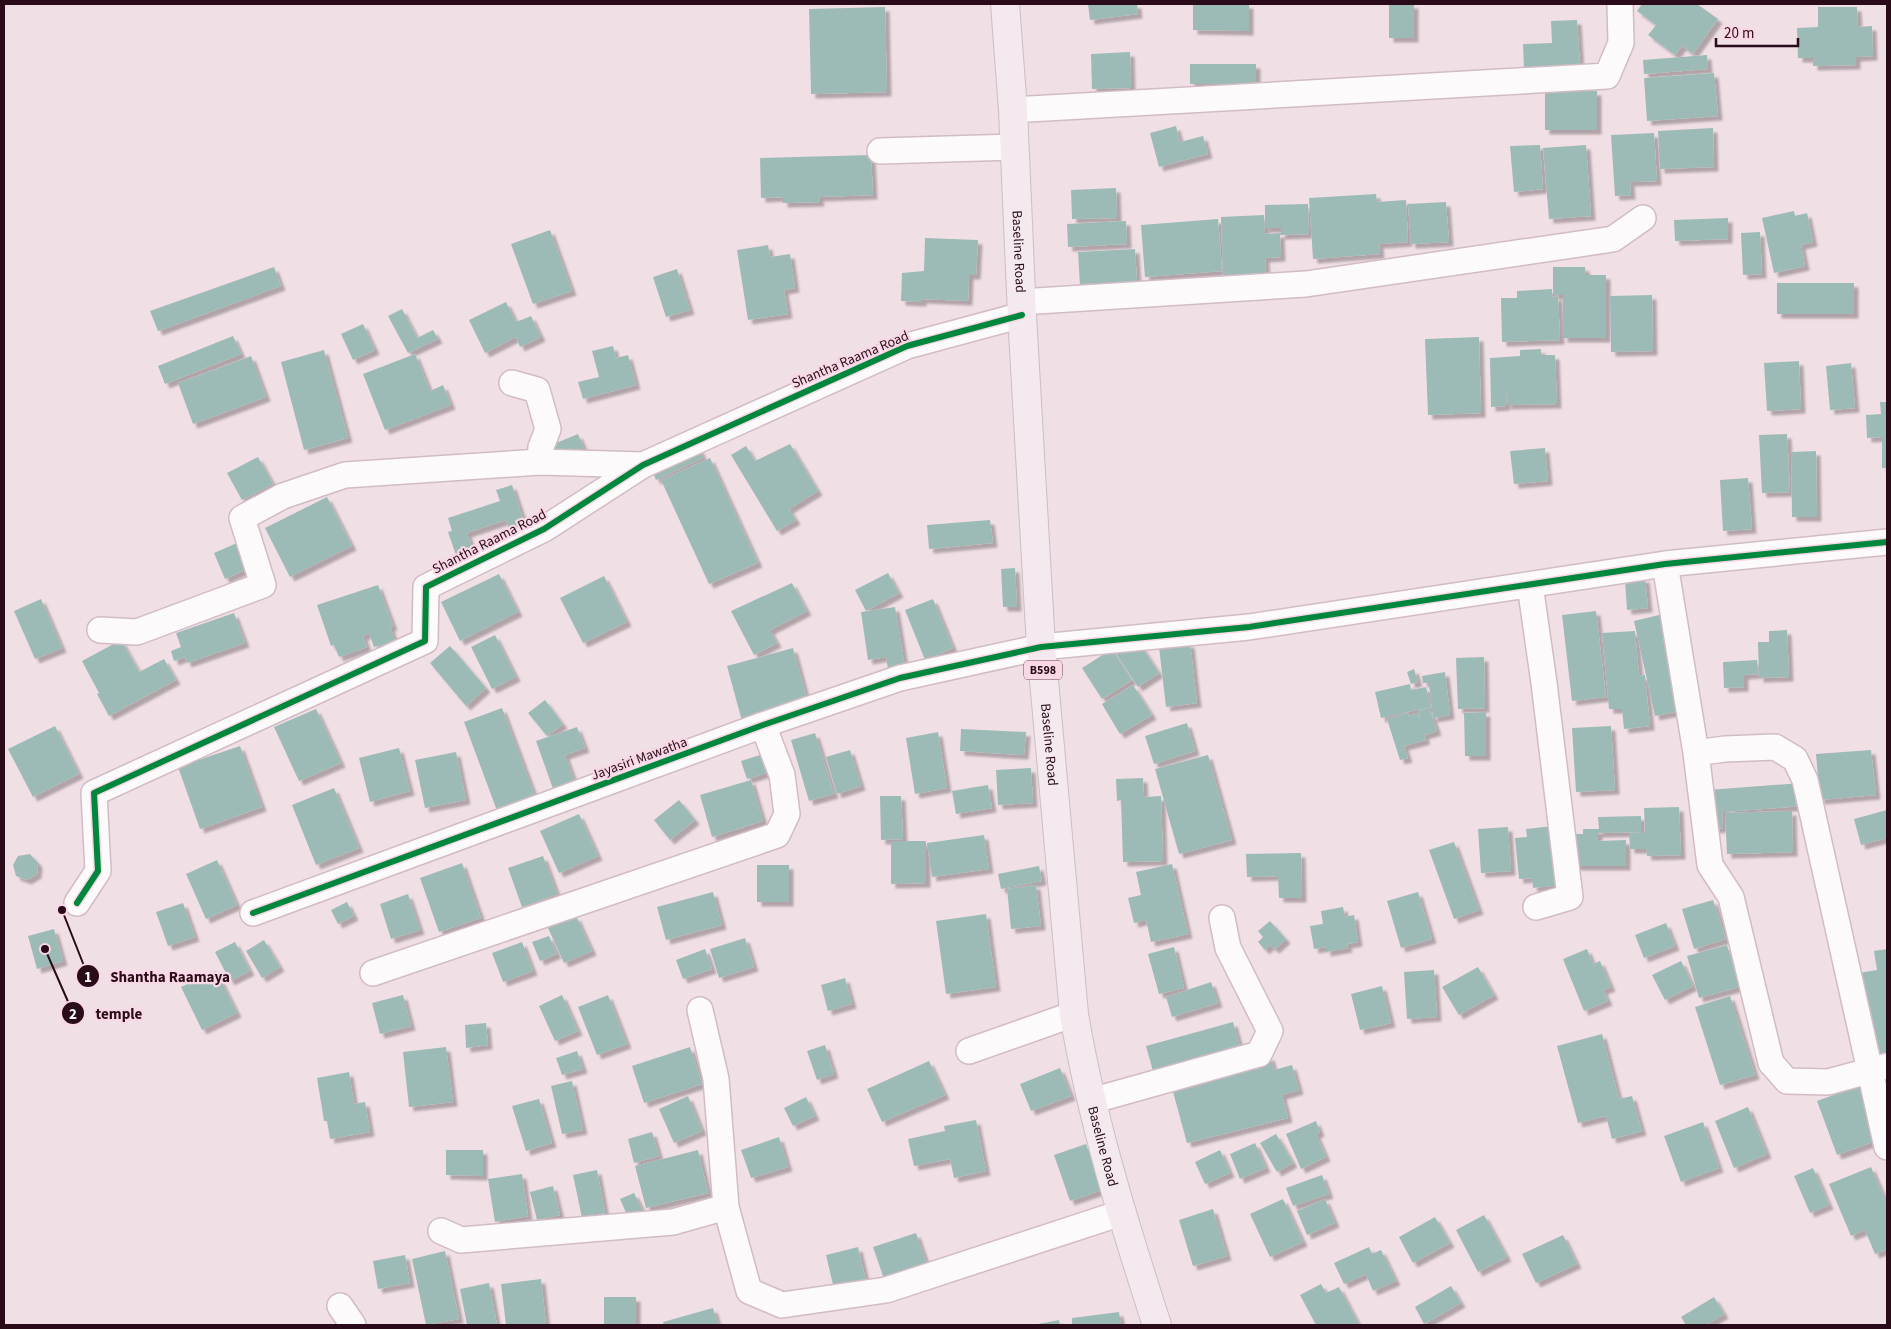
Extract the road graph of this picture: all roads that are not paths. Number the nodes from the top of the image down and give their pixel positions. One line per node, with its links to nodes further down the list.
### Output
1 (1005, 4): 3 (main road, Baseline Road / B598)
2 (1620, 4): 3 (street)
3 (1013, 110): 4 (main road, Baseline Road / B598)
4 (1014, 147): 5 (street); 7 (main road, Baseline Road / B598)
5 (880, 151)
6 (1643, 218): 7 (street, Shantha Raama Road)
7 (1022, 309): 10 (street, Shantha Raama Road); 15 (main road, Baseline Road / B598)
8 (512, 383): 9 (street)
9 (540, 462): 10 (street); 14 (street)
10 (643, 465): 18 (street, Shantha Raama Road)
11 (1887, 542): 12 (street, Jayasiri Mawatha)
12 (1665, 564): 13 (street, Jayasiri Mawatha); 17 (street)
13 (1530, 584): 15 (street, Jayasiri Mawatha); 19 (street)
14 (100, 630)
15 (1041, 647): 16 (street, Jayasiri Mawatha); 24 (main road, Baseline Road / B598)
16 (763, 725): 20 (street, Jayasiri Mawatha); 22 (street)
17 (1696, 753): 26 (street); 26 (street)
18 (77, 903)
19 (1536, 907)
20 (253, 913)
21 (1222, 918): 27 (street)
22 (373, 973)
23 (700, 1010): 29 (street)
24 (1074, 1014): 25 (street); 27 (main road, Baseline Road / B598)
25 (969, 1051)
26 (1878, 1068): 28 (street)
27 (1091, 1100): 30 (main road, Baseline Road / B598)
28 (1887, 1147)
29 (726, 1207): 30 (street); 31 (street)
30 (1121, 1213): 32 (main road, Baseline Road / B598)
31 (441, 1231)
32 (1157, 1325)

